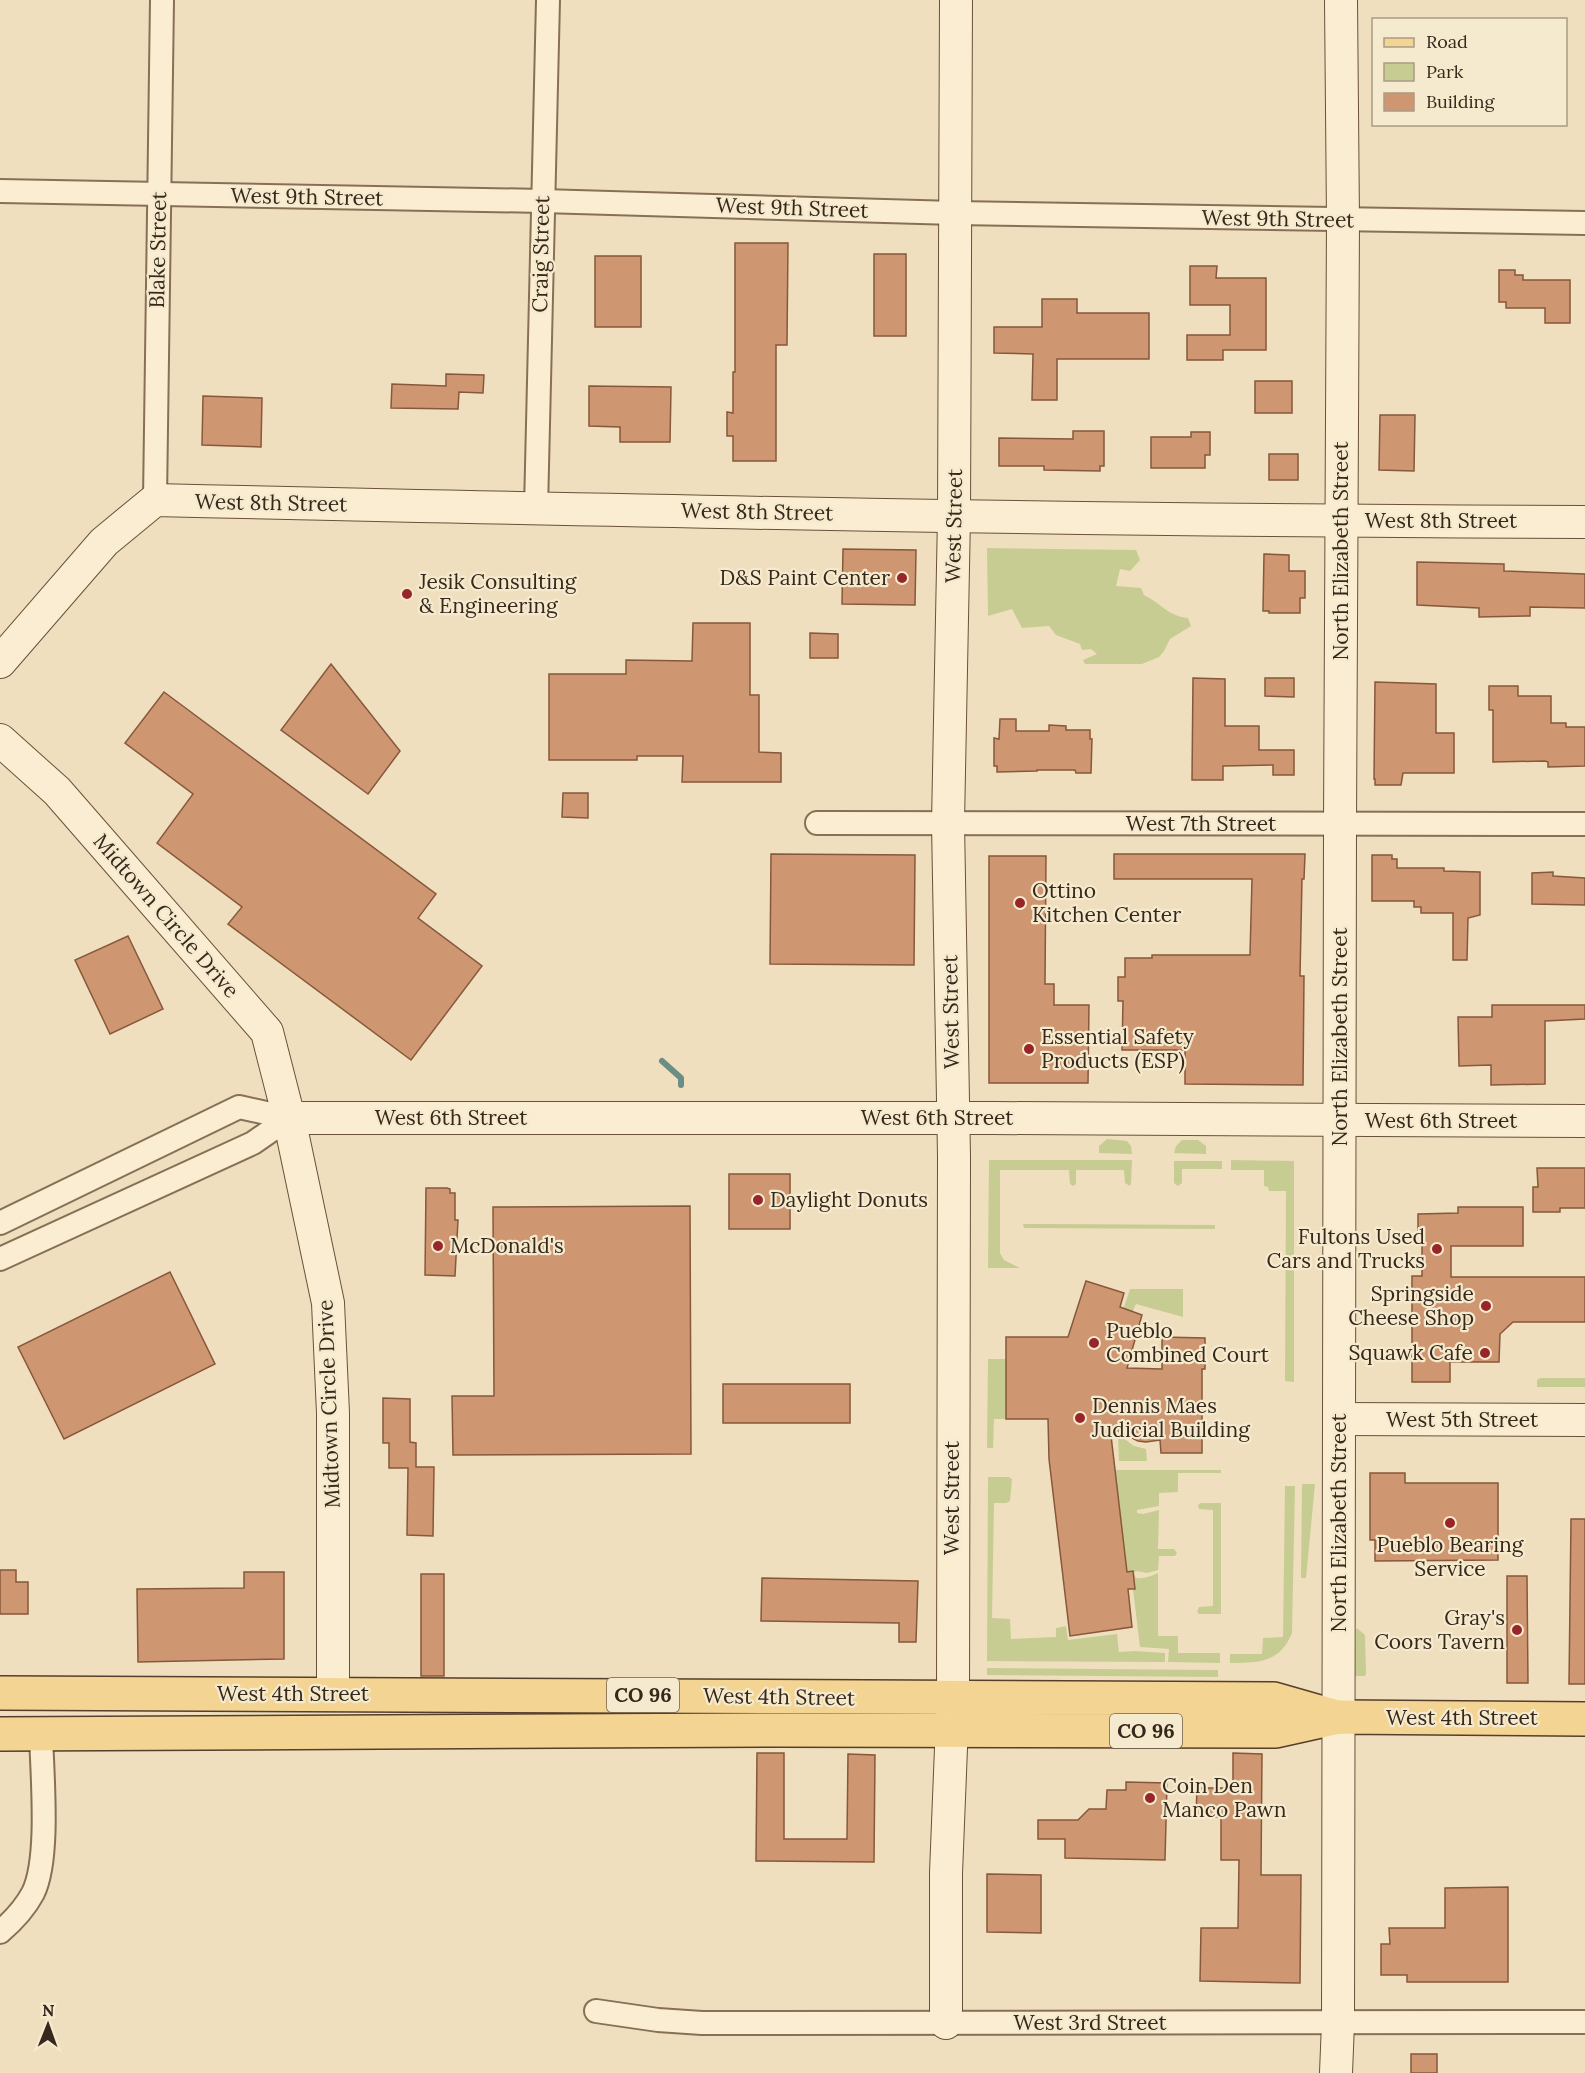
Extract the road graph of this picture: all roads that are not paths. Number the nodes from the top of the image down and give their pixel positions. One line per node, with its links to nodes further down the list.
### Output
1 (162, 0): 6 (street, Blake Street)
2 (548, 0): 7 (street, Craig Street)
3 (956, 0): 8 (street, West Street)
4 (1341, 0): 9 (street, North Elizabeth Street)
5 (0, 191): 6 (street, West 9th Street)
6 (159, 194): 7 (street, West 9th Street); 11 (street, Blake Street)
7 (542, 201): 8 (street, West 9th Street); 12 (street, Craig Street)
8 (955, 213): 9 (street, West 9th Street); 13 (street, West Street)
9 (1343, 220): 10 (street, West 9th Street); 14 (street, North Elizabeth Street)
10 (1585, 223)
11 (155, 500): 12 (street, West 8th Street); 16 (street)
12 (536, 509): 13 (street, West 8th Street)
13 (954, 516): 14 (street, West 8th Street); 19 (street, West Street)
14 (1341, 521): 15 (street, West 8th Street); 20 (street, North Elizabeth Street)
15 (1585, 522)
16 (0, 662)
17 (0, 740): 22 (street, Midtown Circle Drive)
18 (817, 823): 19 (street, West 7th Street)
19 (948, 823): 20 (street, West 7th Street); 23 (street, West Street)
20 (1340, 824): 21 (street, West 7th Street); 24 (street, North Elizabeth Street)
21 (1585, 824)
22 (289, 1118): 23 (street, West 6th Street); 26 (street); 27 (street); 31 (street, Midtown Circle Drive)
23 (952, 1118): 24 (street, West 6th Street); 32 (street, West Street)
24 (1340, 1121): 25 (street, West 6th Street); 28 (street, North Elizabeth Street)
25 (1585, 1122)
26 (0, 1223)
27 (0, 1259)
28 (1340, 1419): 29 (street, West 5th Street); 34 (street, North Elizabeth Street)
29 (1585, 1420)
30 (0, 1693): 31 (main road, West 4th Street / CO 96)
31 (333, 1694): 32 (main road, West 4th Street / CO 96); 33 (main road)
32 (953, 1698): 34 (main road, West 4th Street / CO 96); 36 (street, West Street)
33 (0, 1714)
34 (1339, 1717): 35 (main road, West 4th Street / CO 96); 36 (main road, West 4th Street / CO 96); 43 (street, North Elizabeth Street)
35 (1585, 1719)
36 (952, 1731): 38 (main road, West 4th Street / CO 96); 42 (street, West Street)
37 (0, 1734): 38 (main road, West 4th Street / CO 96)
38 (41, 1734): 39 (street)
39 (0, 1932)
40 (596, 2011): 42 (street, West 3rd Street)
41 (1585, 2022): 43 (street, West 3rd Street)
42 (946, 2023): 43 (street, West 3rd Street)
43 (1338, 2023): 44 (street, North Elizabeth Street)
44 (1336, 2073)

